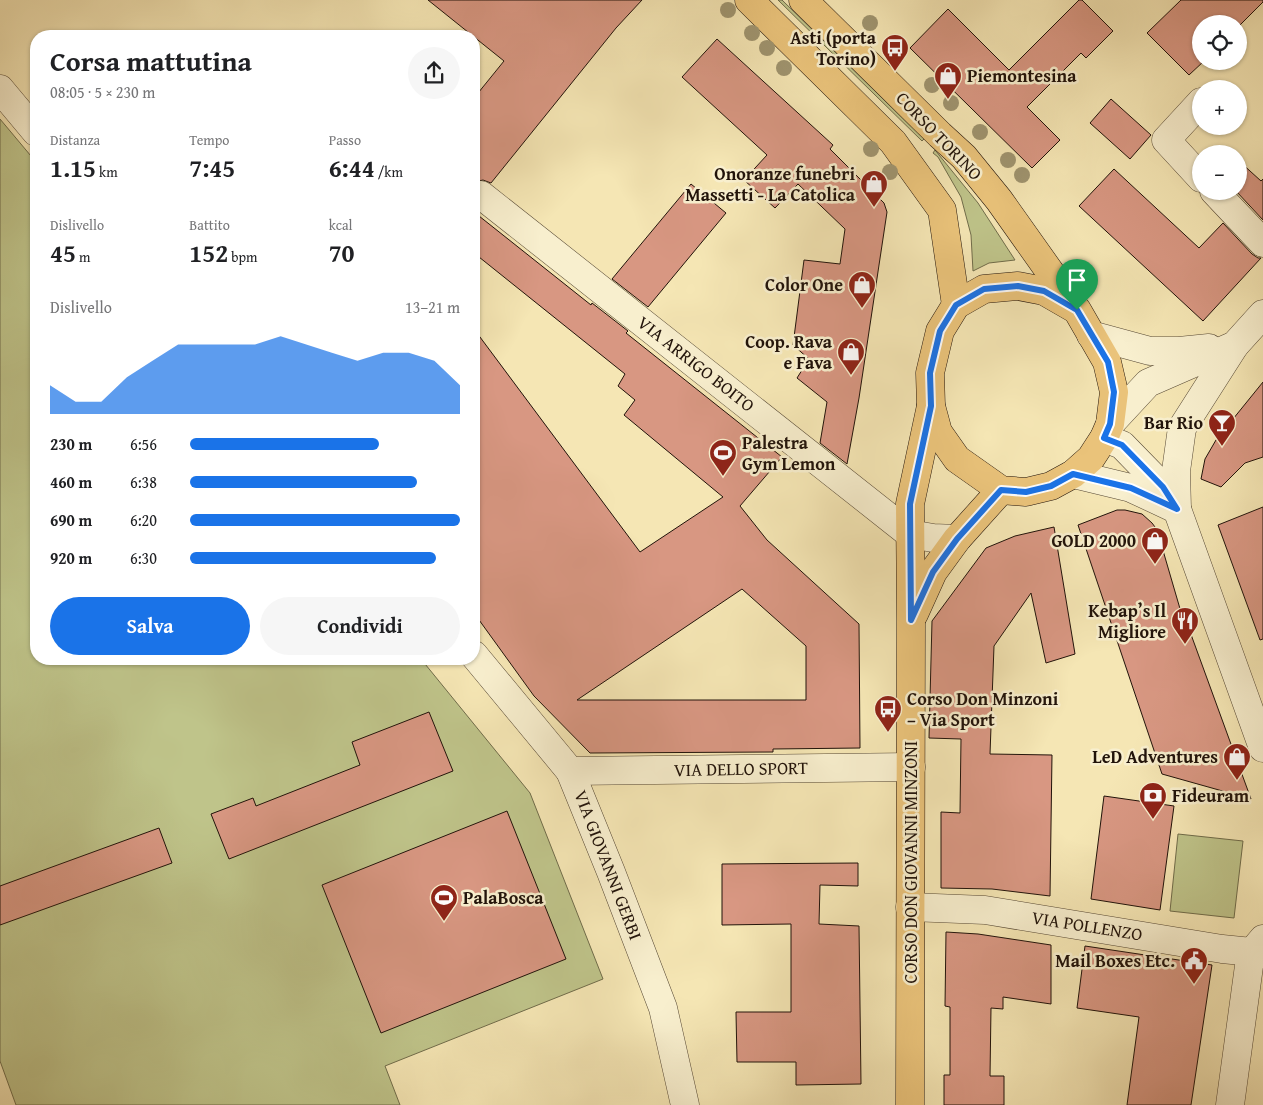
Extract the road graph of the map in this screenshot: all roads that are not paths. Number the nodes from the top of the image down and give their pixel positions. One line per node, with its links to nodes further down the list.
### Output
1 (749, 0): 10 (main road, CORSO TORINO)
2 (803, 0): 11 (main road, CORSO TORINO)
3 (0, 89): 5 (street)
4 (1192, 112): 6 (street)
5 (30, 125)
6 (1192, 168)
7 (481, 195): 20 (street, VIA ARRIGO BOITO)
8 (1222, 200): 9 (street)
9 (1263, 243)
10 (956, 305): 11 (main road); 15 (main road)
11 (1077, 310): 13 (main road, CORSO TORINO)
12 (1263, 314): 14 (street)
13 (1091, 335): 14 (street); 16 (main road, CORSO TORINO)
14 (1236, 345): 16 (street); 19 (street)
15 (931, 406): 18 (main road); 20 (main road, CORSO DON GIOVANNI MINZONI)
16 (1107, 431): 17 (main road); 19 (street)
17 (1073, 474): 18 (main road); 19 (street)
18 (1001, 490): 21 (main road, CORSO DON GIOVANNI MINZONI)
19 (1177, 509): 24 (street)
20 (910, 534): 21 (street); 22 (main road, CORSO DON GIOVANNI MINZONI)
21 (957, 539): 22 (main road, CORSO DON GIOVANNI MINZONI)
22 (911, 620): 25 (main road, CORSO DON GIOVANNI MINZONI)
23 (480, 662): 26 (street, VIA GIOVANNI GERBI)
24 (1263, 748)
25 (911, 767): 26 (street, VIA DELLO SPORT); 27 (main road, CORSO DON GIOVANNI MINZONI)
26 (570, 771): 29 (street, VIA GIOVANNI GERBI)
27 (910, 907): 28 (street, VIA POLLENZO); 30 (main road, CORSO DON GIOVANNI MINZONI)
28 (1259, 948): 31 (street)
29 (685, 1105)
30 (910, 1105)
31 (1230, 1105)

